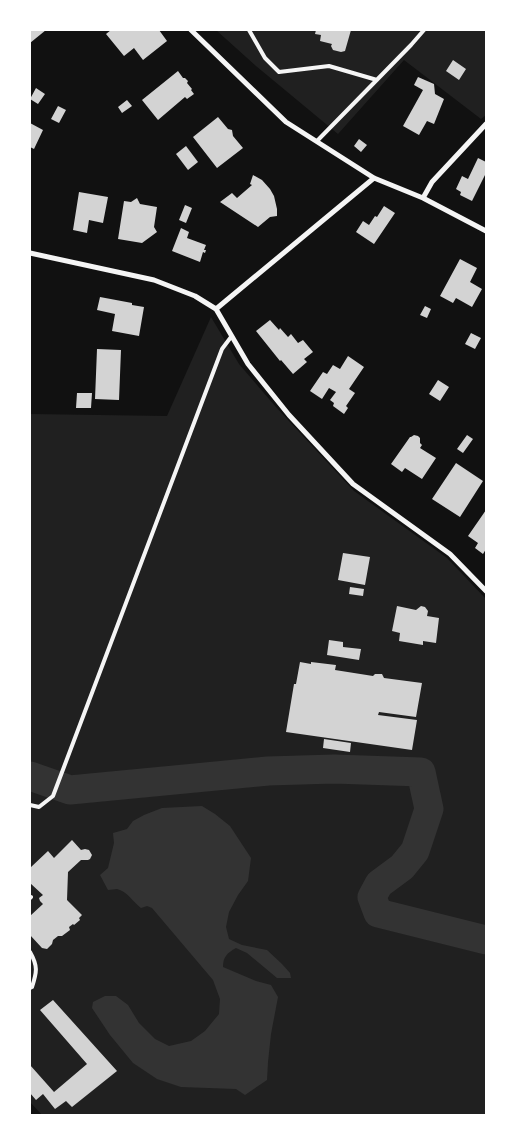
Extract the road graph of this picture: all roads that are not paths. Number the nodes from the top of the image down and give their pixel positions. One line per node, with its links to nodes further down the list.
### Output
1 (191, 30): 6 (street)
2 (249, 30): 4 (lane)
3 (424, 30): 4 (lane)
4 (377, 80): 6 (lane)
5 (486, 124): 8 (street)
6 (317, 141): 7 (street)
7 (374, 178): 8 (street); 11 (street)
8 (422, 198): 9 (street)
9 (486, 231)
10 (30, 253): 11 (street)
11 (216, 309): 12 (street)
12 (231, 337): 13 (street); 14 (lane)
13 (486, 590)
14 (30, 805)
15 (30, 952): 16 (lane)
16 (30, 988)

